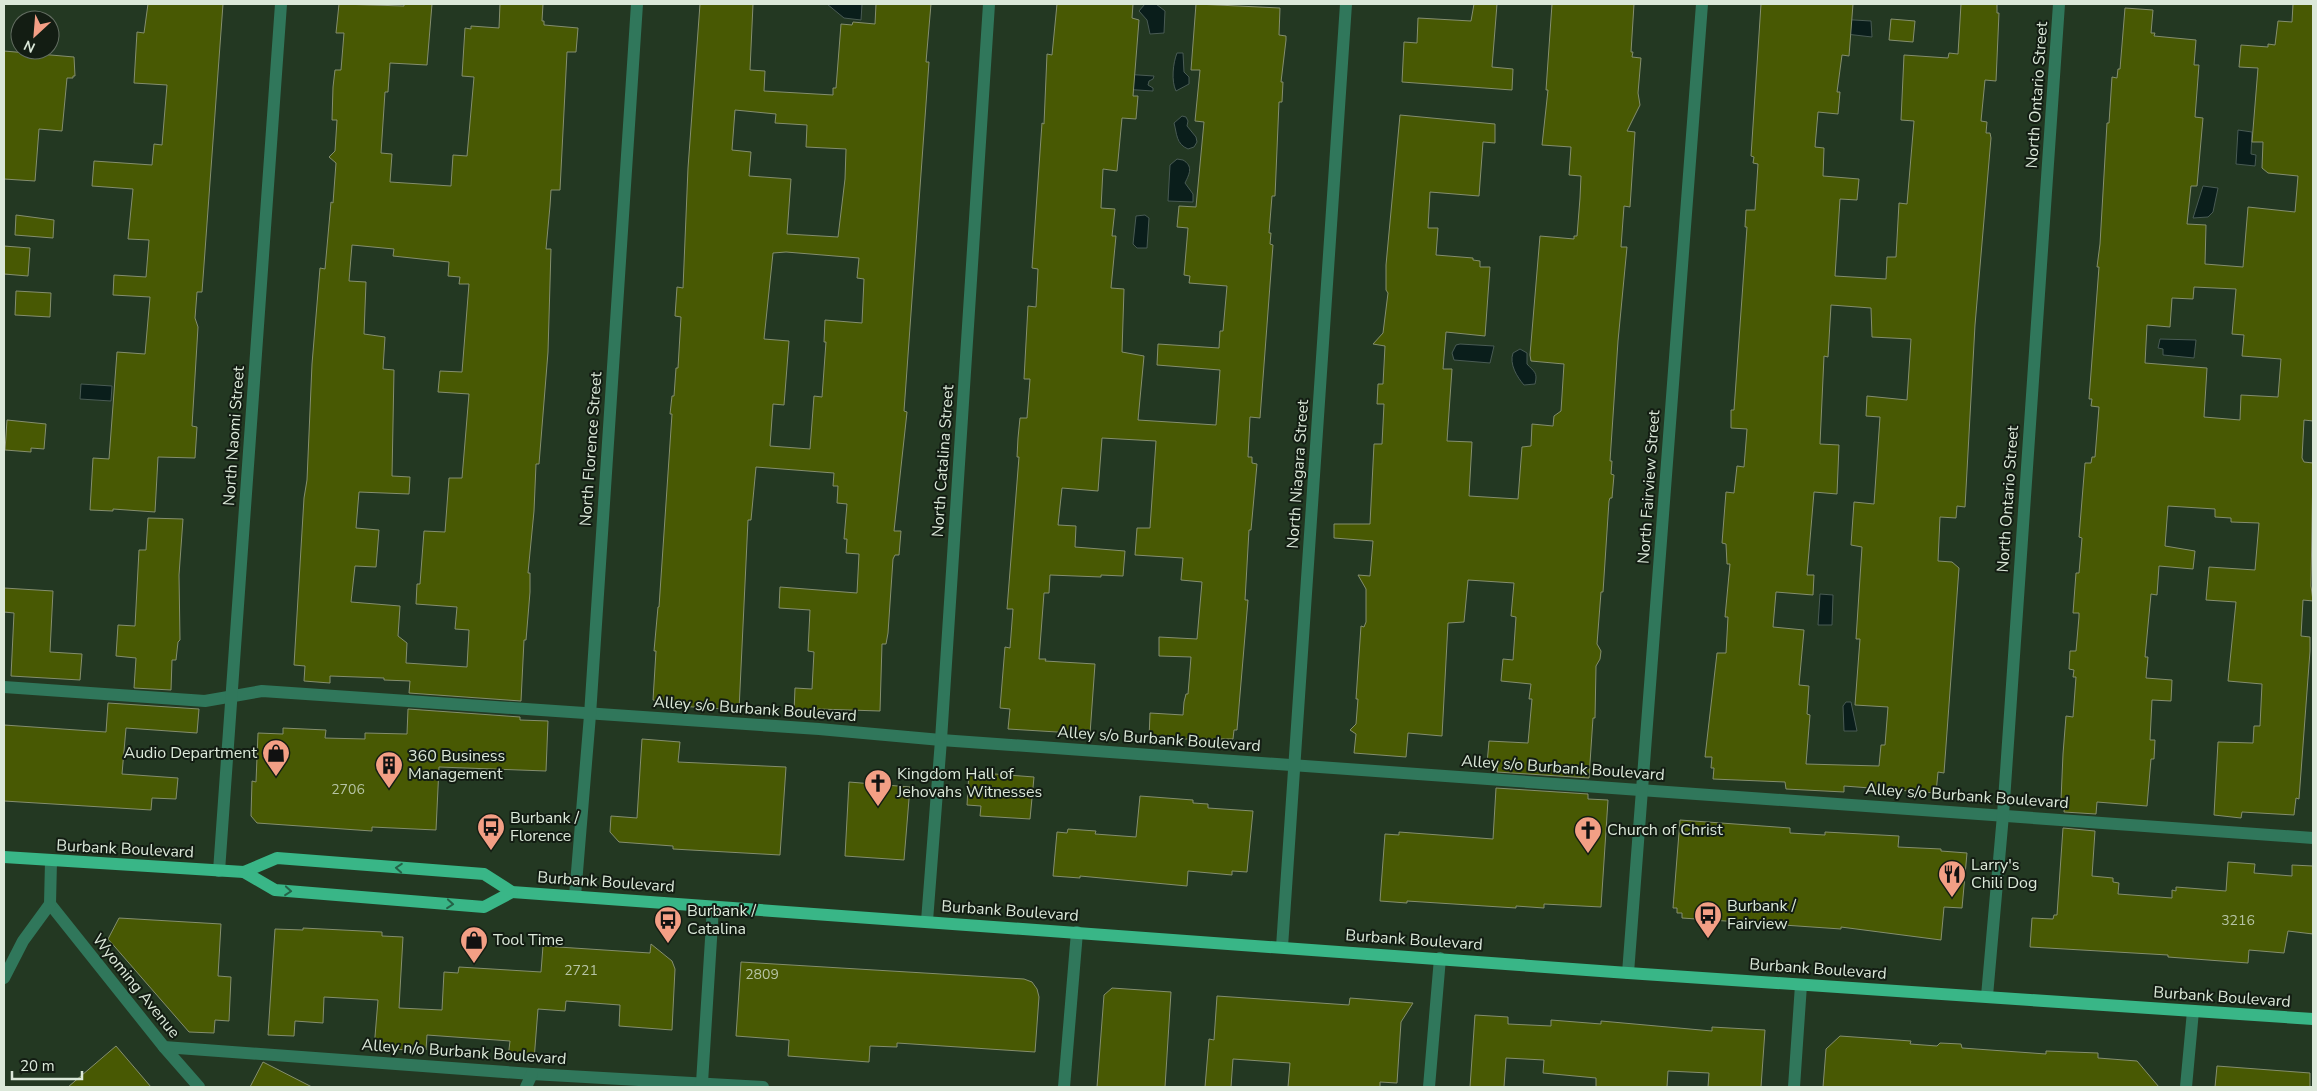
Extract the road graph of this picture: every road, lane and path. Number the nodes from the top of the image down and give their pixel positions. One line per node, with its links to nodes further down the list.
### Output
1 (281, 4): 8 (street, North Naomi Street)
2 (637, 4): 9 (street, North Florence Street)
3 (989, 4): 10 (street, North Catalina Street)
4 (1346, 4): 11 (street, North Niagara Street)
5 (1702, 4): 12 (street, North Fairview Street)
6 (2059, 4): 13 (street, North Ontario Street)
7 (4, 687): 8 (street, Alley s/o Burbank Boulevard)
8 (232, 696): 9 (street, Alley s/o Burbank Boulevard); 17 (street, North Naomi Street)
9 (590, 715): 10 (street, Alley s/o Burbank Boulevard); 20 (street, North Florence Street)
10 (941, 740): 11 (street, Alley s/o Burbank Boulevard); 23 (street, North Catalina Street)
11 (1295, 765): 12 (street, Alley s/o Burbank Boulevard); 25 (street, North Niagara Street)
12 (1642, 790): 13 (street, Alley s/o Burbank Boulevard); 27 (street, North Fairview Street)
13 (2003, 815): 14 (street, Alley s/o Burbank Boulevard); 30 (street, North Ontario Street)
14 (2313, 838)
15 (4, 857): 16 (main road, Burbank Boulevard)
16 (51, 861): 17 (main road, Burbank Boulevard); 21 (street)
17 (219, 871): 18 (main road, Burbank Boulevard)
18 (244, 872): 19 (main road, Burbank Boulevard, one-way to 18); 19 (main road, Burbank Boulevard, one-way to 19)
19 (512, 892): 20 (main road, Burbank Boulevard)
20 (575, 896): 22 (main road, Burbank Boulevard)
21 (50, 904): 28 (street); 33 (street, Wyoming Avenue)
22 (713, 907): 23 (main road, Burbank Boulevard); 35 (street)
23 (927, 921): 24 (main road, Burbank Boulevard)
24 (1077, 932): 25 (main road, Burbank Boulevard); 39 (street)
25 (1282, 946): 26 (main road, Burbank Boulevard)
26 (1440, 958): 27 (main road, Burbank Boulevard); 40 (street)
27 (1628, 973): 29 (main road, Burbank Boulevard)
28 (4, 978)
29 (1801, 985): 30 (main road, Burbank Boulevard); 41 (street)
30 (1987, 996): 31 (main road, Burbank Boulevard)
31 (2193, 1011): 32 (main road, Burbank Boulevard); 42 (street)
32 (2313, 1019)
33 (164, 1047): 34 (street, Alley n/o Burbank Boulevard); 36 (street, Wyoming Avenue)
34 (532, 1074): 35 (street, Alley n/o Burbank Boulevard); 37 (street)
35 (701, 1085): 38 (street, Alley n/o Burbank Boulevard)
36 (199, 1087)
37 (526, 1087)
38 (763, 1087)
39 (1064, 1087)
40 (1429, 1087)
41 (1794, 1087)
42 (2186, 1087)

